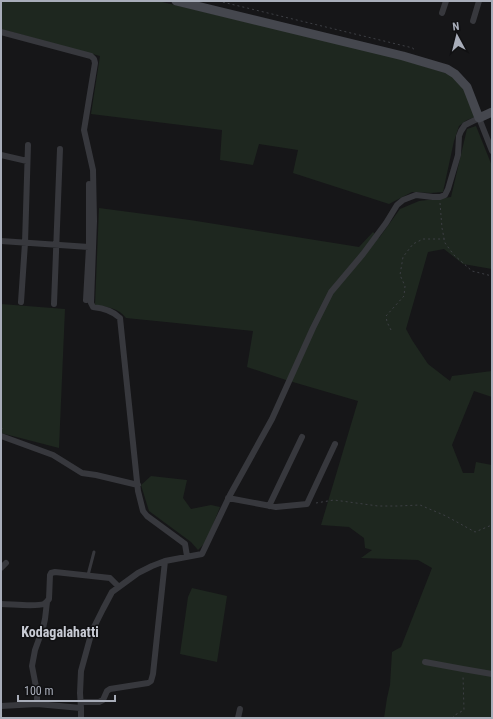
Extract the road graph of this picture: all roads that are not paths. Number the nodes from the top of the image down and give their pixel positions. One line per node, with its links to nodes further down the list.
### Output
1 (176, 1): 8 (street)
2 (446, 1): 4 (street)
3 (479, 1): 5 (street)
4 (442, 13)
5 (472, 21)
6 (1, 32): 25 (street)
7 (492, 112): 8 (street)
8 (479, 118): 11 (street); 26 (street)
9 (28, 145): 13 (street)
10 (60, 149): 17 (street)
11 (492, 151)
12 (1, 155): 13 (street)
13 (28, 161): 16 (street)
14 (88, 184): 18 (street)
15 (1, 241): 16 (street)
16 (25, 243): 17 (street); 20 (street)
17 (57, 245): 18 (street); 21 (street)
18 (89, 247): 19 (street)
19 (86, 300)
20 (21, 302)
21 (54, 304)
22 (1, 436): 25 (street)
23 (302, 437): 27 (street)
24 (335, 444): 27 (street)
25 (138, 485): 29 (street)
26 (228, 498): 27 (street); 29 (street)
27 (269, 506)
28 (94, 552): 33 (lane)
29 (187, 556): 30 (street)
30 (164, 561): 34 (street); 40 (street)
31 (6, 563): 32 (street)
32 (1, 568)
33 (88, 575): 34 (street); 35 (street)
34 (119, 587): 40 (street)
35 (47, 602): 36 (street); 39 (street)
36 (1, 604)
37 (424, 662): 38 (street)
38 (492, 674)
39 (37, 704): 40 (street); 41 (street)
40 (81, 705): 43 (street)
41 (1, 706)
42 (240, 709): 44 (street)
43 (81, 718)
44 (238, 718)

